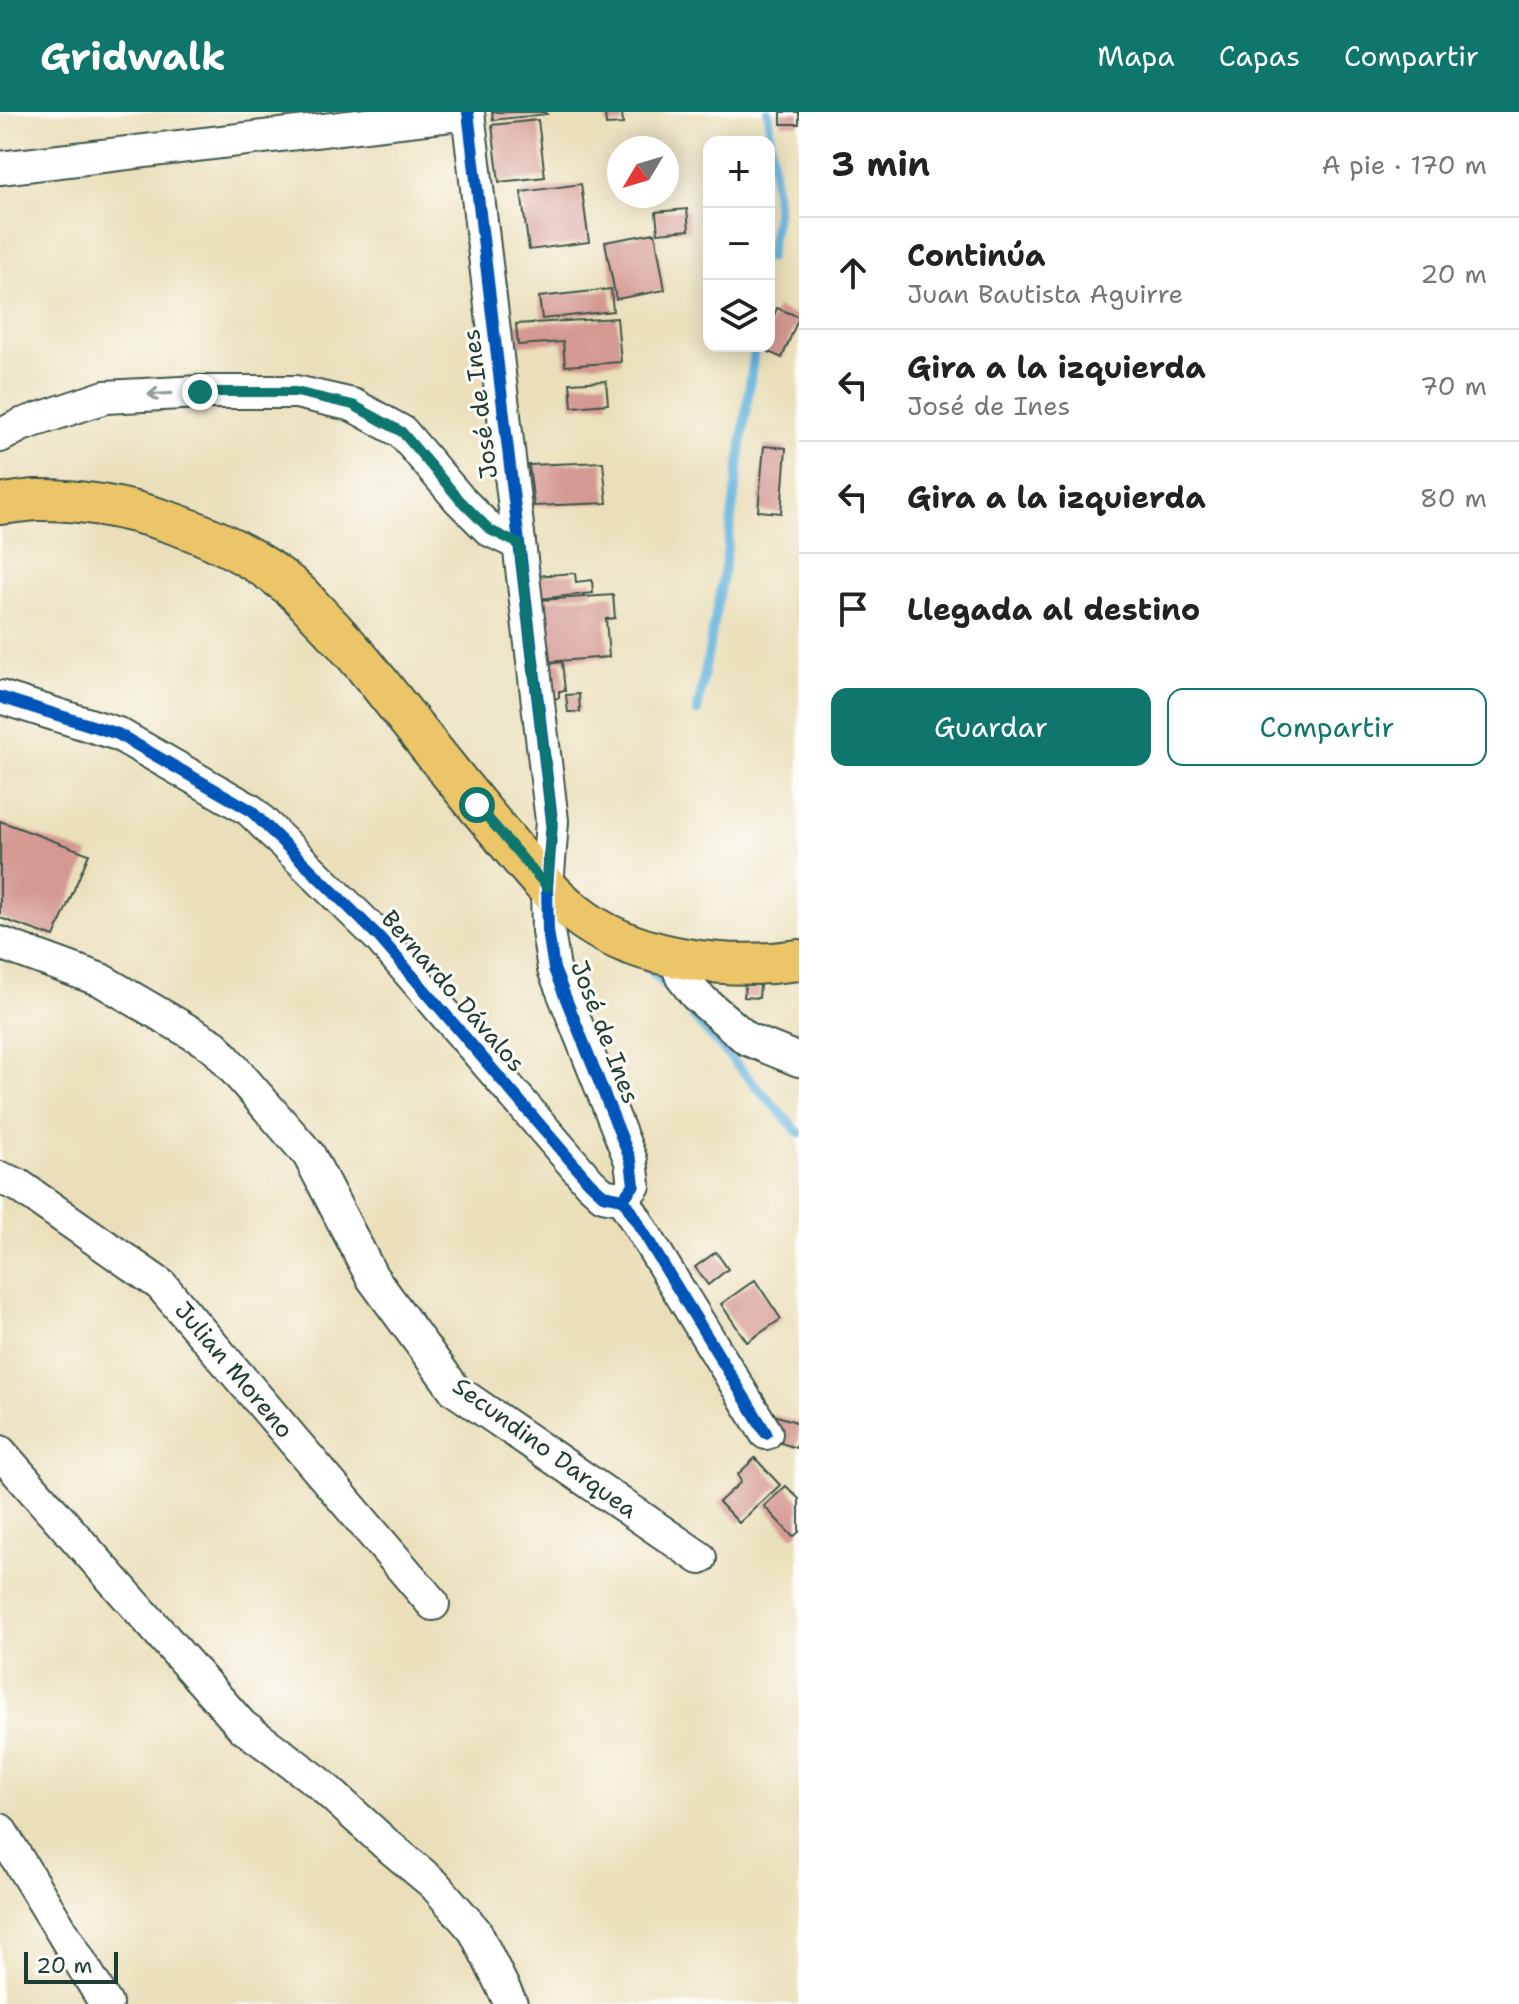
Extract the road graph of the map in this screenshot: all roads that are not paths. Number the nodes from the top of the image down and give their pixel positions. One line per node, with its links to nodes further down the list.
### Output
1 (468, 113): 2 (street); 5 (street, José de Ines)
2 (0, 168)
3 (0, 436): 5 (street, one-way to 3)
4 (0, 504): 7 (main road)
5 (519, 544): 7 (street, José de Ines)
6 (0, 697): 13 (street, Bernardo Dávalos)
7 (547, 887): 9 (main road); 13 (street, José de Ines)
8 (0, 943): 16 (street, Secundino Darquea)
9 (675, 958): 10 (main road); 11 (street)
10 (799, 960)
11 (799, 1060)
12 (0, 1178): 17 (street, Julian Moreno)
13 (623, 1199): 14 (street)
14 (766, 1433)
15 (0, 1452): 20 (street)
16 (700, 1558)
17 (433, 1604)
18 (0, 1830): 19 (street)
19 (106, 2004)
20 (511, 2004)

